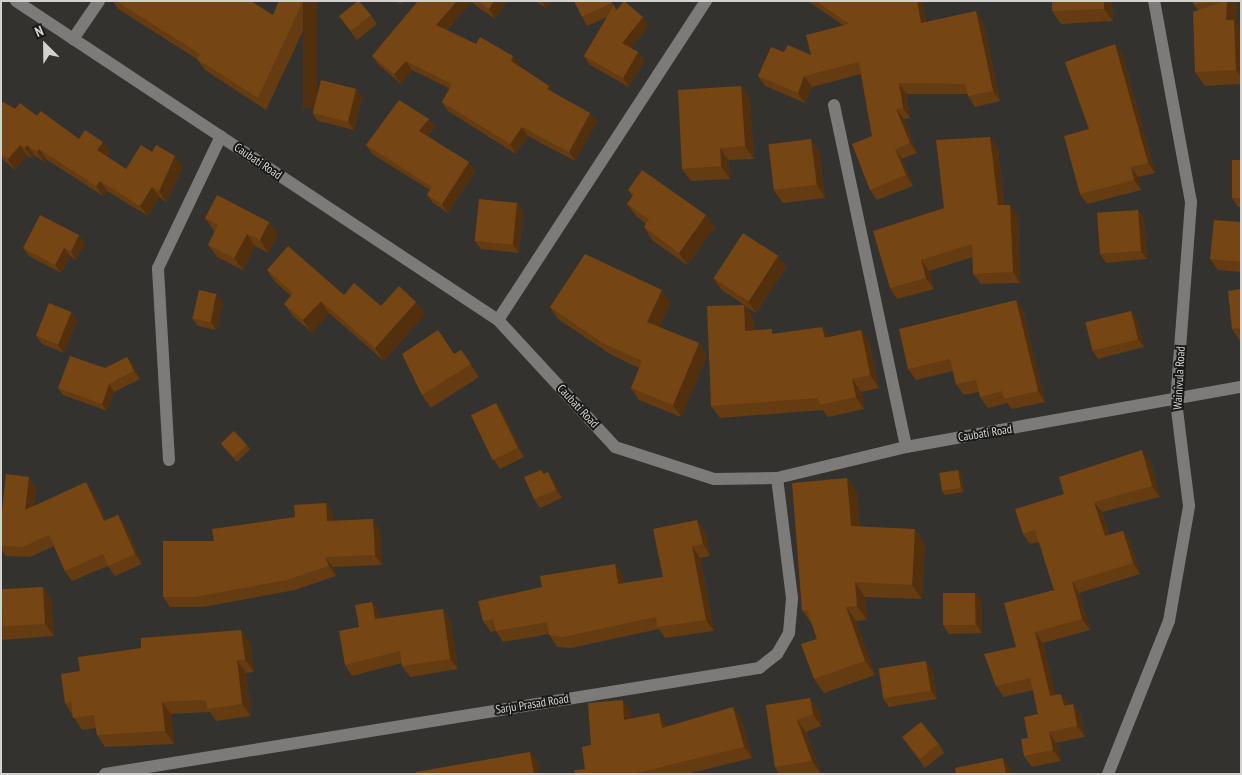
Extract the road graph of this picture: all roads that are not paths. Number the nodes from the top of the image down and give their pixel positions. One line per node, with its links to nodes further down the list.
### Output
1 (16, 1): 5 (street, Caubati Road)
2 (98, 1): 5 (street)
3 (706, 1): 8 (street)
4 (1154, 1): 10 (street, Wainivula Road)
5 (73, 39): 7 (street, Caubati Road)
6 (834, 105): 11 (street)
7 (221, 136): 8 (street, Caubati Road); 12 (street)
8 (498, 320): 13 (street, Caubati Road)
9 (1241, 387): 10 (street, Caubati Road)
10 (1176, 402): 11 (street, Caubati Road); 15 (street, Wainivula Road)
11 (906, 447): 13 (street, Caubati Road)
12 (169, 460)
13 (777, 478): 14 (street, Sarju Prasad Road)
14 (105, 774)
15 (1108, 774)

